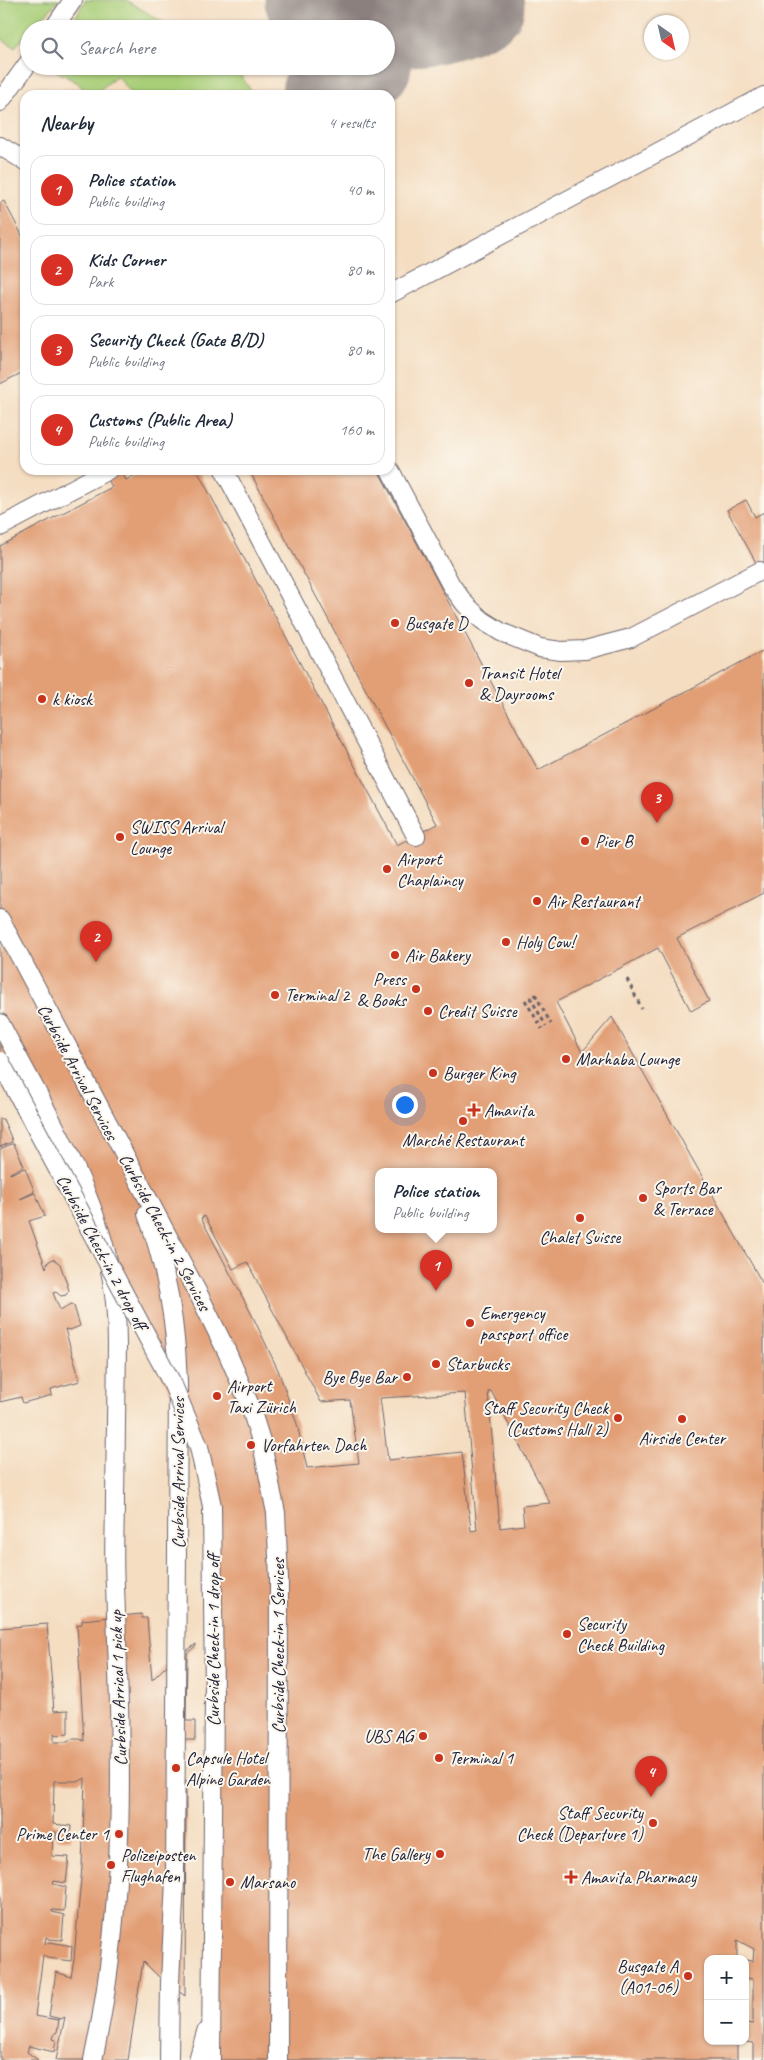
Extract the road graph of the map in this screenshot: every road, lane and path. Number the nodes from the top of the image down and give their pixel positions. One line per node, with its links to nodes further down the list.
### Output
1 (73, 0): 2 (lane)
2 (59, 20)
3 (20, 74): 5 (lane)
4 (764, 96): 8 (lane)
5 (0, 102)
6 (0, 146): 7 (lane)
7 (20, 159)
8 (395, 291)
9 (99, 475): 12 (lane)
10 (227, 475): 14 (lane)
11 (393, 475): 13 (lane)
12 (0, 527)
13 (760, 570)
14 (416, 836)
15 (0, 919): 27 (lane, Curbside Check-in 2 Services)
16 (0, 925): 33 (lane, Curbside Arrival Services)
17 (627, 979): 21 (path)
18 (535, 994): 23 (path)
19 (530, 997): 24 (path)
20 (525, 1000): 25 (path)
21 (642, 1009)
22 (0, 1023): 30 (lane, Curbside Arrical 1 pick up)
23 (552, 1024)
24 (546, 1026)
25 (542, 1029)
26 (0, 1061): 28 (lane, Curbside Check-in 2 drop off, bridge)
27 (262, 1444): 37 (lane, Curbside Check-in 1 Services)
28 (199, 1446): 29 (lane, Curbside Check-in 1 drop off)
29 (211, 2021): 34 (lane); 35 (lane); 36 (lane)
30 (99, 2030): 31 (lane); 32 (lane)
31 (93, 2060)
32 (102, 2060)
33 (170, 2060)
34 (198, 2060)
35 (211, 2060)
36 (222, 2060)
37 (278, 2060)

